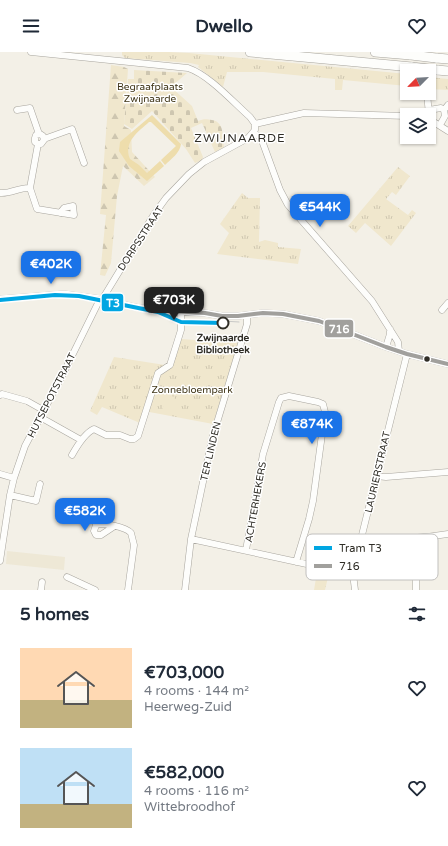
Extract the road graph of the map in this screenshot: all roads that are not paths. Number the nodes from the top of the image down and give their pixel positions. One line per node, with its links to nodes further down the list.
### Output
1 (31, 52): 13 (street)
2 (250, 52): 7 (highway, bridge)
3 (375, 52): 5 (highway, bridge)
4 (423, 52): 6 (street)
5 (448, 59)
6 (424, 64)
7 (448, 71)
8 (446, 108): 10 (street); 14 (street)
9 (17, 110): 17 (street)
10 (436, 110)
11 (400, 116): 13 (street)
12 (436, 123): 14 (street)
13 (255, 124): 16 (street)
14 (440, 125): 15 (street)
15 (448, 131)
16 (254, 133): 23 (street, DORPSSTRAAT); 28 (street)
17 (42, 137): 18 (street); 19 (street)
18 (84, 163)
19 (30, 188): 20 (street); 21 (street)
20 (0, 193)
21 (60, 213)
22 (0, 298): 23 (street)
23 (101, 299): 26 (street); 34 (street, HUTSEPOTSTRAAT)
24 (448, 303): 25 (street)
25 (442, 310)
26 (181, 312): 27 (street); 36 (street)
27 (247, 315): 29 (street); 48 (street, TER LINDEN)
28 (390, 328): 29 (street); 30 (street)
29 (386, 347): 30 (street)
30 (399, 351): 31 (street)
31 (406, 354): 32 (street); 40 (street, LAURIERSTRAAT)
32 (448, 364)
33 (0, 395): 34 (street)
34 (43, 410): 35 (street, HUTSEPOTSTRAAT)
35 (40, 417): 36 (street); 41 (street, HUTSEPOTSTRAAT)
36 (82, 440): 37 (street)
37 (72, 455)
38 (448, 472): 40 (street)
39 (0, 474): 41 (street)
40 (376, 476): 45 (street, LAURIERSTRAAT)
41 (14, 478): 43 (street, HUTSEPOTSTRAAT)
42 (40, 484): 43 (street)
43 (10, 495): 50 (street, HUTSEPOTSTRAAT)
44 (113, 527): 58 (street)
45 (363, 534)
46 (448, 534): 47 (street)
47 (438, 536)
48 (191, 539): 49 (street); 59 (street, TER LINDEN)
49 (246, 550): 51 (street); 51 (street, ACHTERHEKERS)
50 (0, 557)
51 (296, 562): 52 (street)
52 (306, 564)
53 (67, 577): 57 (street)
54 (354, 580): 60 (street, LAURIERSTRAAT)
55 (42, 582): 56 (street)
56 (41, 590)
57 (96, 590)
58 (128, 590)
59 (184, 590)
60 (355, 590)

